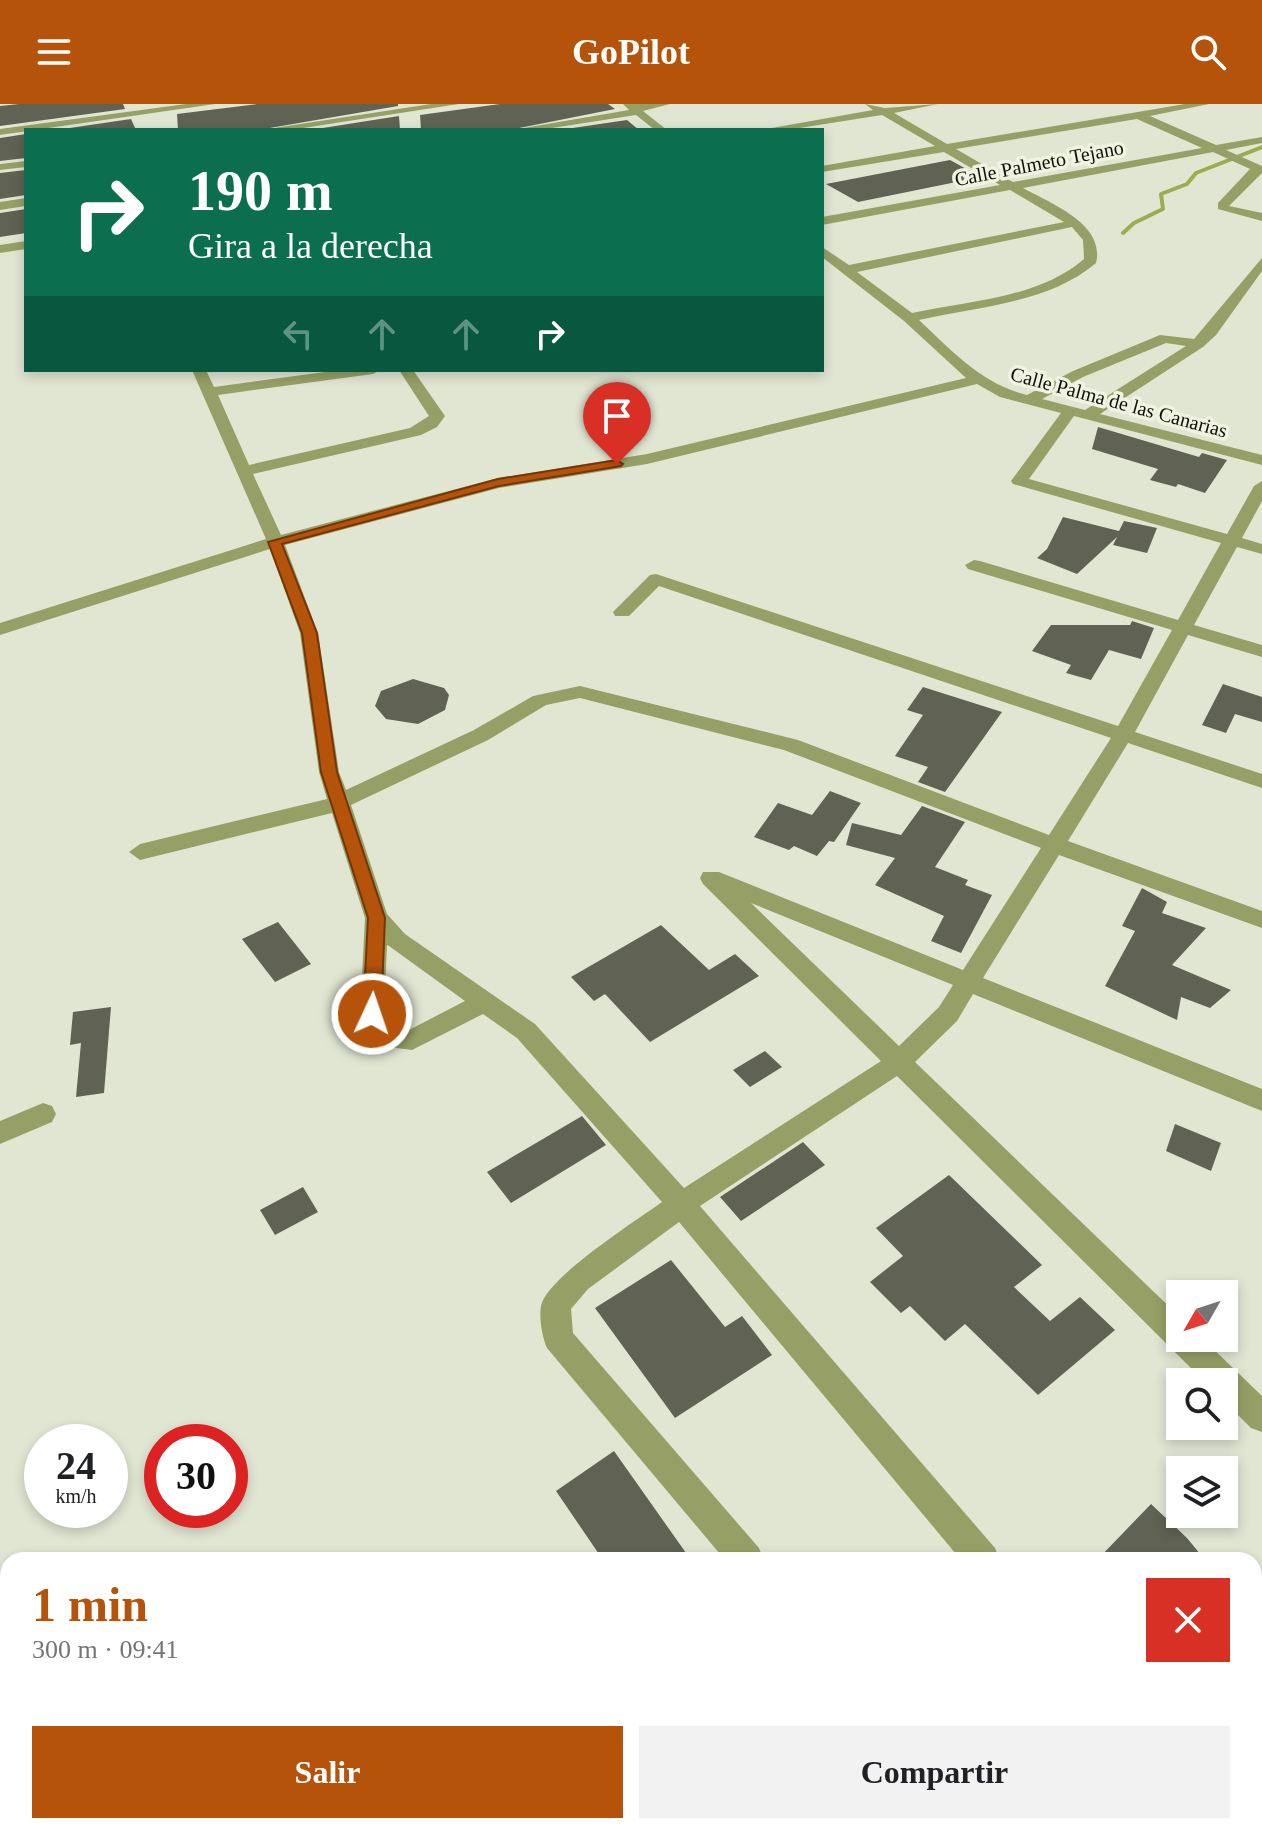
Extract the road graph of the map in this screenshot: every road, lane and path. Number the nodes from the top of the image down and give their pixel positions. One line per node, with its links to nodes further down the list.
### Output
1 (210, 104): 11 (street)
2 (378, 104): 13 (street)
3 (454, 104): 13 (street)
4 (665, 104): 9 (street)
5 (870, 104): 10 (street)
6 (933, 104): 10 (street)
7 (1115, 104): 12 (street)
8 (1204, 104): 12 (street)
9 (634, 108): 16 (street); 17 (street)
10 (883, 112): 18 (street); 22 (street)
11 (143, 113): 14 (street)
12 (1138, 115): 22 (street); 23 (street)
13 (391, 118): 15 (street)
14 (30, 128)
15 (287, 128)
16 (528, 128)
17 (659, 128)
18 (779, 128)
19 (24, 129): 20 (street)
20 (0, 132)
21 (1262, 140): 23 (street, Calle Palmeto Tejano)
22 (946, 148): 26 (street); 28 (street)
23 (1208, 149): 27 (street); 28 (street, Calle Palmeto Tejano)
24 (24, 164): 25 (street)
25 (0, 167)
26 (824, 169)
27 (1259, 169): 31 (street)
28 (1010, 187): 32 (street, Calle Palmeto Tejano); 33 (street)
29 (24, 202): 30 (street)
30 (0, 206)
31 (1262, 217)
32 (824, 221)
33 (1075, 223): 38 (street); 39 (street)
34 (24, 245): 35 (street)
35 (0, 249)
36 (824, 253): 38 (street, Calle Palma de las Canarias)
37 (1262, 262): 40 (street)
38 (846, 270): 39 (street, Calle Palma de las Canarias)
39 (909, 318): 44 (street, Calle Palma de las Canarias)
40 (1198, 344): 46 (street); 47 (street)
41 (200, 372): 45 (street)
42 (358, 372): 45 (street)
43 (407, 372): 49 (street)
44 (977, 380): 46 (street, Calle Palma de las Canarias); 52 (street)
45 (209, 392): 49 (street)
46 (1029, 400): 47 (street, Calle Palma de las Canarias)
47 (1080, 413): 48 (street, Calle Palma de las Canarias); 51 (street)
48 (1262, 460)
49 (244, 471): 52 (street)
50 (1262, 486): 51 (street)
51 (1230, 540): 53 (street); 56 (street)
52 (275, 542): 57 (street); 61 (street)
53 (1262, 549)
54 (974, 565): 56 (street)
55 (622, 612): 59 (street)
56 (1181, 627): 58 (street); 59 (street)
57 (0, 629)
58 (1262, 651)
59 (1123, 735): 60 (street); 62 (street)
60 (1262, 781)
61 (338, 803): 62 (street); 63 (street); 64 (street)
62 (1054, 845): 65 (street); 66 (street)
63 (140, 852)
64 (377, 918): 67 (street); 67 (street)
65 (1262, 920)
66 (970, 982): 68 (street); 68 (street); 69 (street)
67 (486, 1001): 72 (street)
68 (899, 1062): 72 (street); 73 (street)
69 (1262, 1100)
70 (43, 1114): 71 (street)
71 (0, 1133)
72 (681, 1204): 76 (street); 77 (street)
73 (1166, 1322)
74 (1196, 1352): 75 (street)
75 (1262, 1417)
76 (740, 1552)
77 (976, 1552)

